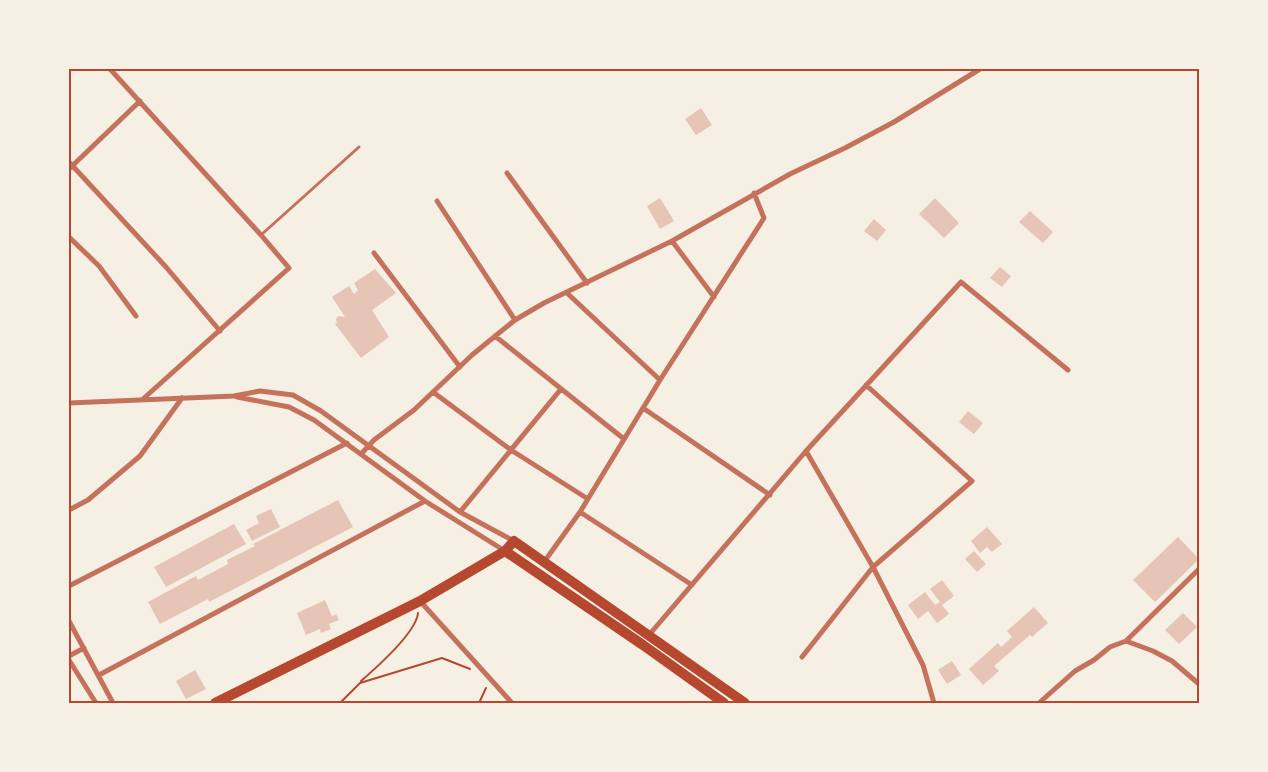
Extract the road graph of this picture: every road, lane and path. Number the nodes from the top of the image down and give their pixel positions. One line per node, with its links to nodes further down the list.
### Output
1 (110, 69): 3 (street)
2 (980, 69): 7 (street)
3 (140, 101): 5 (street); 9 (street)
4 (359, 147): 9 (lane)
5 (70, 165): 18 (street)
6 (508, 173): 13 (street)
7 (754, 193): 11 (street); 15 (street)
8 (437, 201): 17 (street)
9 (261, 235): 18 (street)
10 (69, 237): 16 (street)
11 (672, 241): 13 (street); 15 (street)
12 (374, 253): 20 (street)
13 (587, 283): 14 (street)
14 (567, 293): 17 (street); 22 (street)
15 (714, 297): 22 (street)
16 (136, 316)
17 (515, 320): 19 (street)
18 (220, 330): 28 (street)
19 (495, 336): 20 (street); 24 (street)
20 (460, 367): 25 (street)
21 (1068, 370): 23 (street)
22 (660, 380): 30 (street)
23 (866, 385): 35 (street); 46 (street)
24 (561, 389): 31 (street); 34 (street)
25 (433, 392): 33 (street); 34 (street)
26 (234, 396): 27 (street); 32 (street); 33 (street)
27 (182, 398): 28 (street); 40 (street)
28 (142, 400): 29 (street)
29 (69, 403)
30 (643, 408): 31 (street); 37 (street)
31 (624, 439): 38 (street)
32 (347, 443): 36 (street); 49 (street)
33 (368, 445): 36 (street); 41 (street)
34 (511, 450): 38 (street); 41 (street)
35 (806, 451): 37 (street); 46 (street)
36 (361, 454): 39 (street)
37 (770, 495): 48 (street)
38 (588, 499): 42 (street)
39 (425, 501): 44 (street); 58 (street)
40 (69, 510)
41 (460, 512): 43 (street)
42 (580, 512): 45 (street); 48 (street)
43 (514, 541): 44 (main road); 45 (main road)
44 (505, 551): 50 (main road); 68 (main road)
45 (544, 562): 52 (main road)
46 (873, 567): 56 (street); 70 (street)
47 (1199, 569): 53 (street)
48 (692, 585): 52 (street)
49 (69, 586)
50 (420, 601): 59 (street); 60 (path); 64 (main road)
51 (69, 621): 54 (street)
52 (650, 635): 69 (main road)
53 (1126, 641): 61 (street); 71 (street)
54 (84, 648): 55 (street); 58 (street)
55 (69, 656)
56 (802, 657)
57 (69, 660): 62 (street)
58 (99, 674): 63 (street)
59 (489, 680): 60 (path); 66 (path); 67 (street)
60 (360, 682): 65 (path)
61 (1199, 684)
62 (96, 703)
63 (113, 703)
64 (215, 703)
65 (340, 703)
66 (479, 703)
67 (512, 703)
68 (724, 703)
69 (746, 703)
70 (934, 703)
71 (1039, 703)

